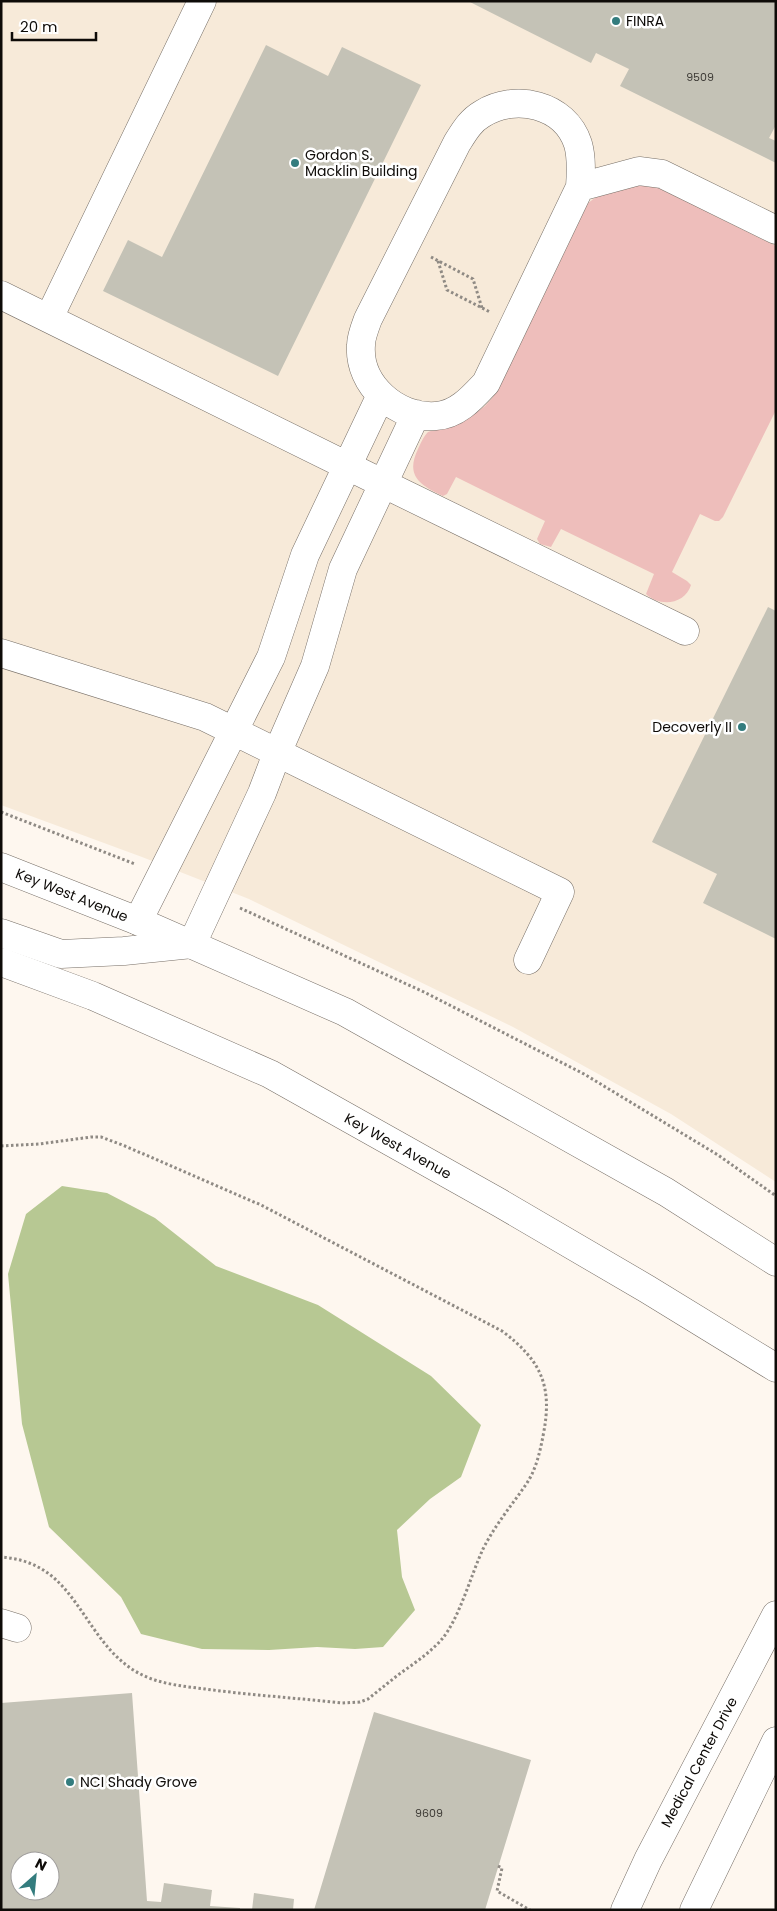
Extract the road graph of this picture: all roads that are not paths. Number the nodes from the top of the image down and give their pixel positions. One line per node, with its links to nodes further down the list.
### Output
1 (202, 1): 5 (main road)
2 (580, 187): 3 (main road); 6 (main road); 7 (main road)
3 (776, 230)
4 (1, 295): 5 (main road)
5 (49, 318): 8 (main road)
6 (381, 395): 7 (main road); 8 (main road)
7 (416, 414): 9 (main road)
8 (346, 466): 9 (main road); 12 (main road)
9 (382, 483): 10 (main road); 13 (main road)
10 (686, 631)
11 (1, 653): 12 (main road)
12 (234, 730): 13 (main road); 15 (main road)
13 (278, 751): 17 (main road); 18 (main road)
14 (1, 867): 15 (main road, Key West Avenue)
15 (138, 921): 17 (main road, Key West Avenue)
16 (1, 933): 17 (main road)
17 (192, 944): 20 (main road, Key West Avenue)
18 (528, 960)
19 (1, 962): 21 (main road, Key West Avenue)
20 (776, 1262)
21 (776, 1368)
22 (776, 1615): 24 (main road, Medical Center Drive)
23 (776, 1741): 25 (main road)
24 (625, 1910)
25 (694, 1910)

